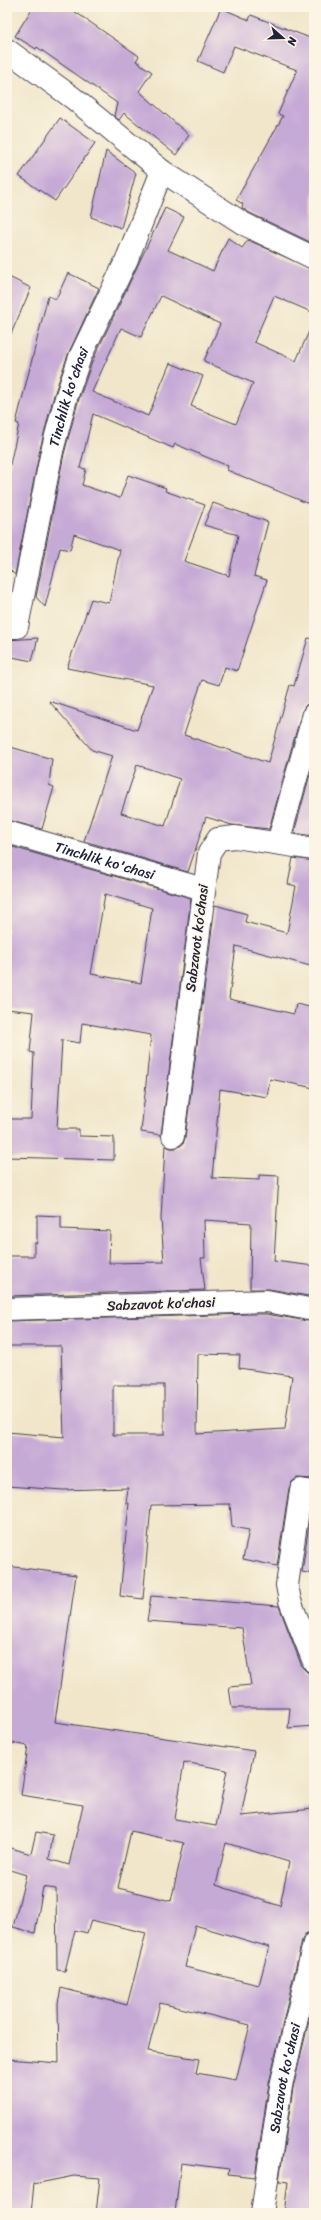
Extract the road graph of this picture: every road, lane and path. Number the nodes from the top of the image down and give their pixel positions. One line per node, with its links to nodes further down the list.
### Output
1 (7, 50): 2 (street)
2 (162, 171): 3 (street); 4 (street, Tinchlik ko'chasi)
3 (314, 258)
4 (7, 627)
5 (314, 714): 7 (street)
6 (7, 832): 9 (street, Tinchlik ko'chasi)
7 (278, 843): 8 (street, Sabzavot koʻchasi); 9 (street, Sabzavot koʻchasi)
8 (314, 849)
9 (203, 889): 10 (street, Sabzavot koʻchasi)
10 (173, 1136)
11 (7, 1308): 12 (street, Sabzavot koʻchasi)
12 (314, 1310)
13 (314, 1492): 14 (street)
14 (314, 1662)
15 (314, 1944): 16 (street, Sabzavot ko'chasi)
16 (262, 2213)

